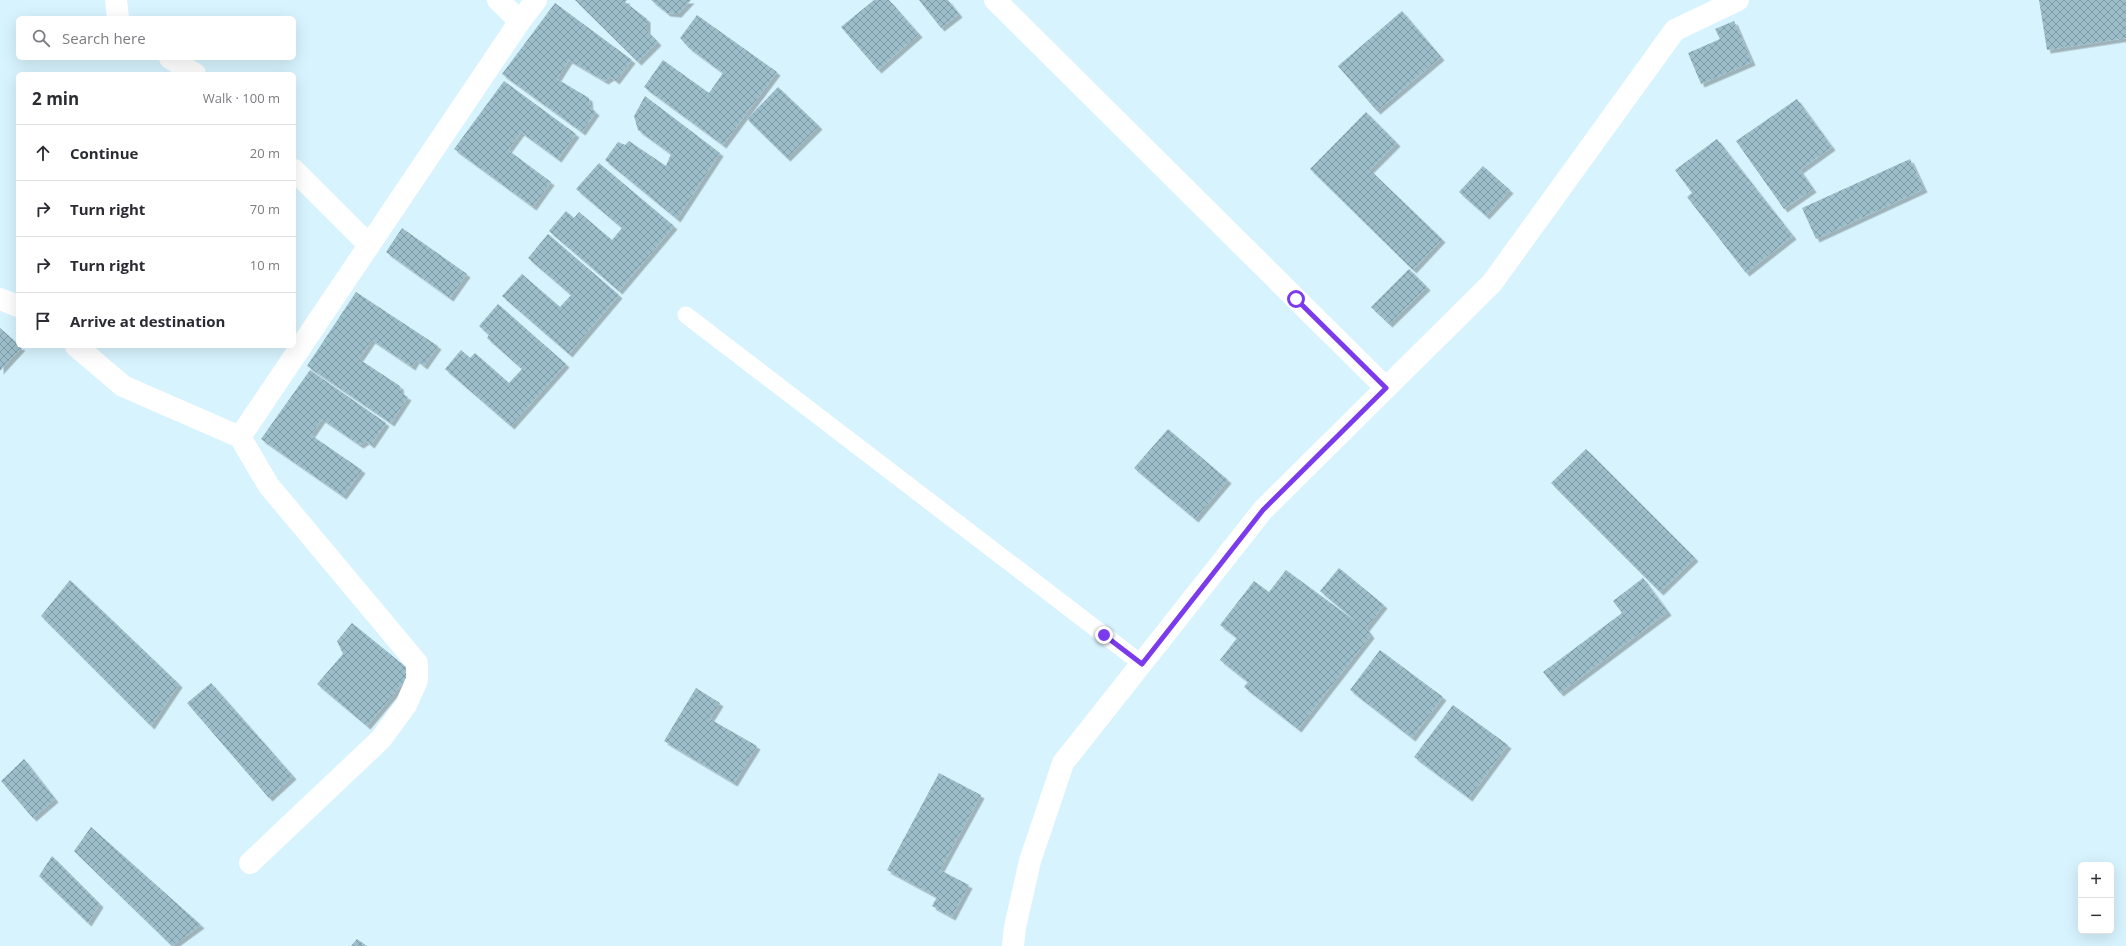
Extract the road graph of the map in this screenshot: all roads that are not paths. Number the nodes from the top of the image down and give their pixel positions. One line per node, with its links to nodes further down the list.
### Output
1 (116, 0): 6 (street)
2 (498, 0): 7 (street)
3 (536, 0): 7 (street)
4 (995, 0): 16 (street)
5 (1738, 0): 16 (street)
6 (118, 16)
7 (520, 21): 11 (street)
8 (173, 60): 9 (street)
9 (192, 72)
10 (296, 172): 11 (street)
11 (369, 245): 17 (street)
12 (0, 299): 13 (street)
13 (16, 305)
14 (686, 315): 18 (lane)
15 (78, 348): 17 (street)
16 (1386, 388): 18 (street)
17 (240, 437): 19 (street)
18 (1142, 664): 20 (street)
19 (250, 863)
20 (1013, 946)

